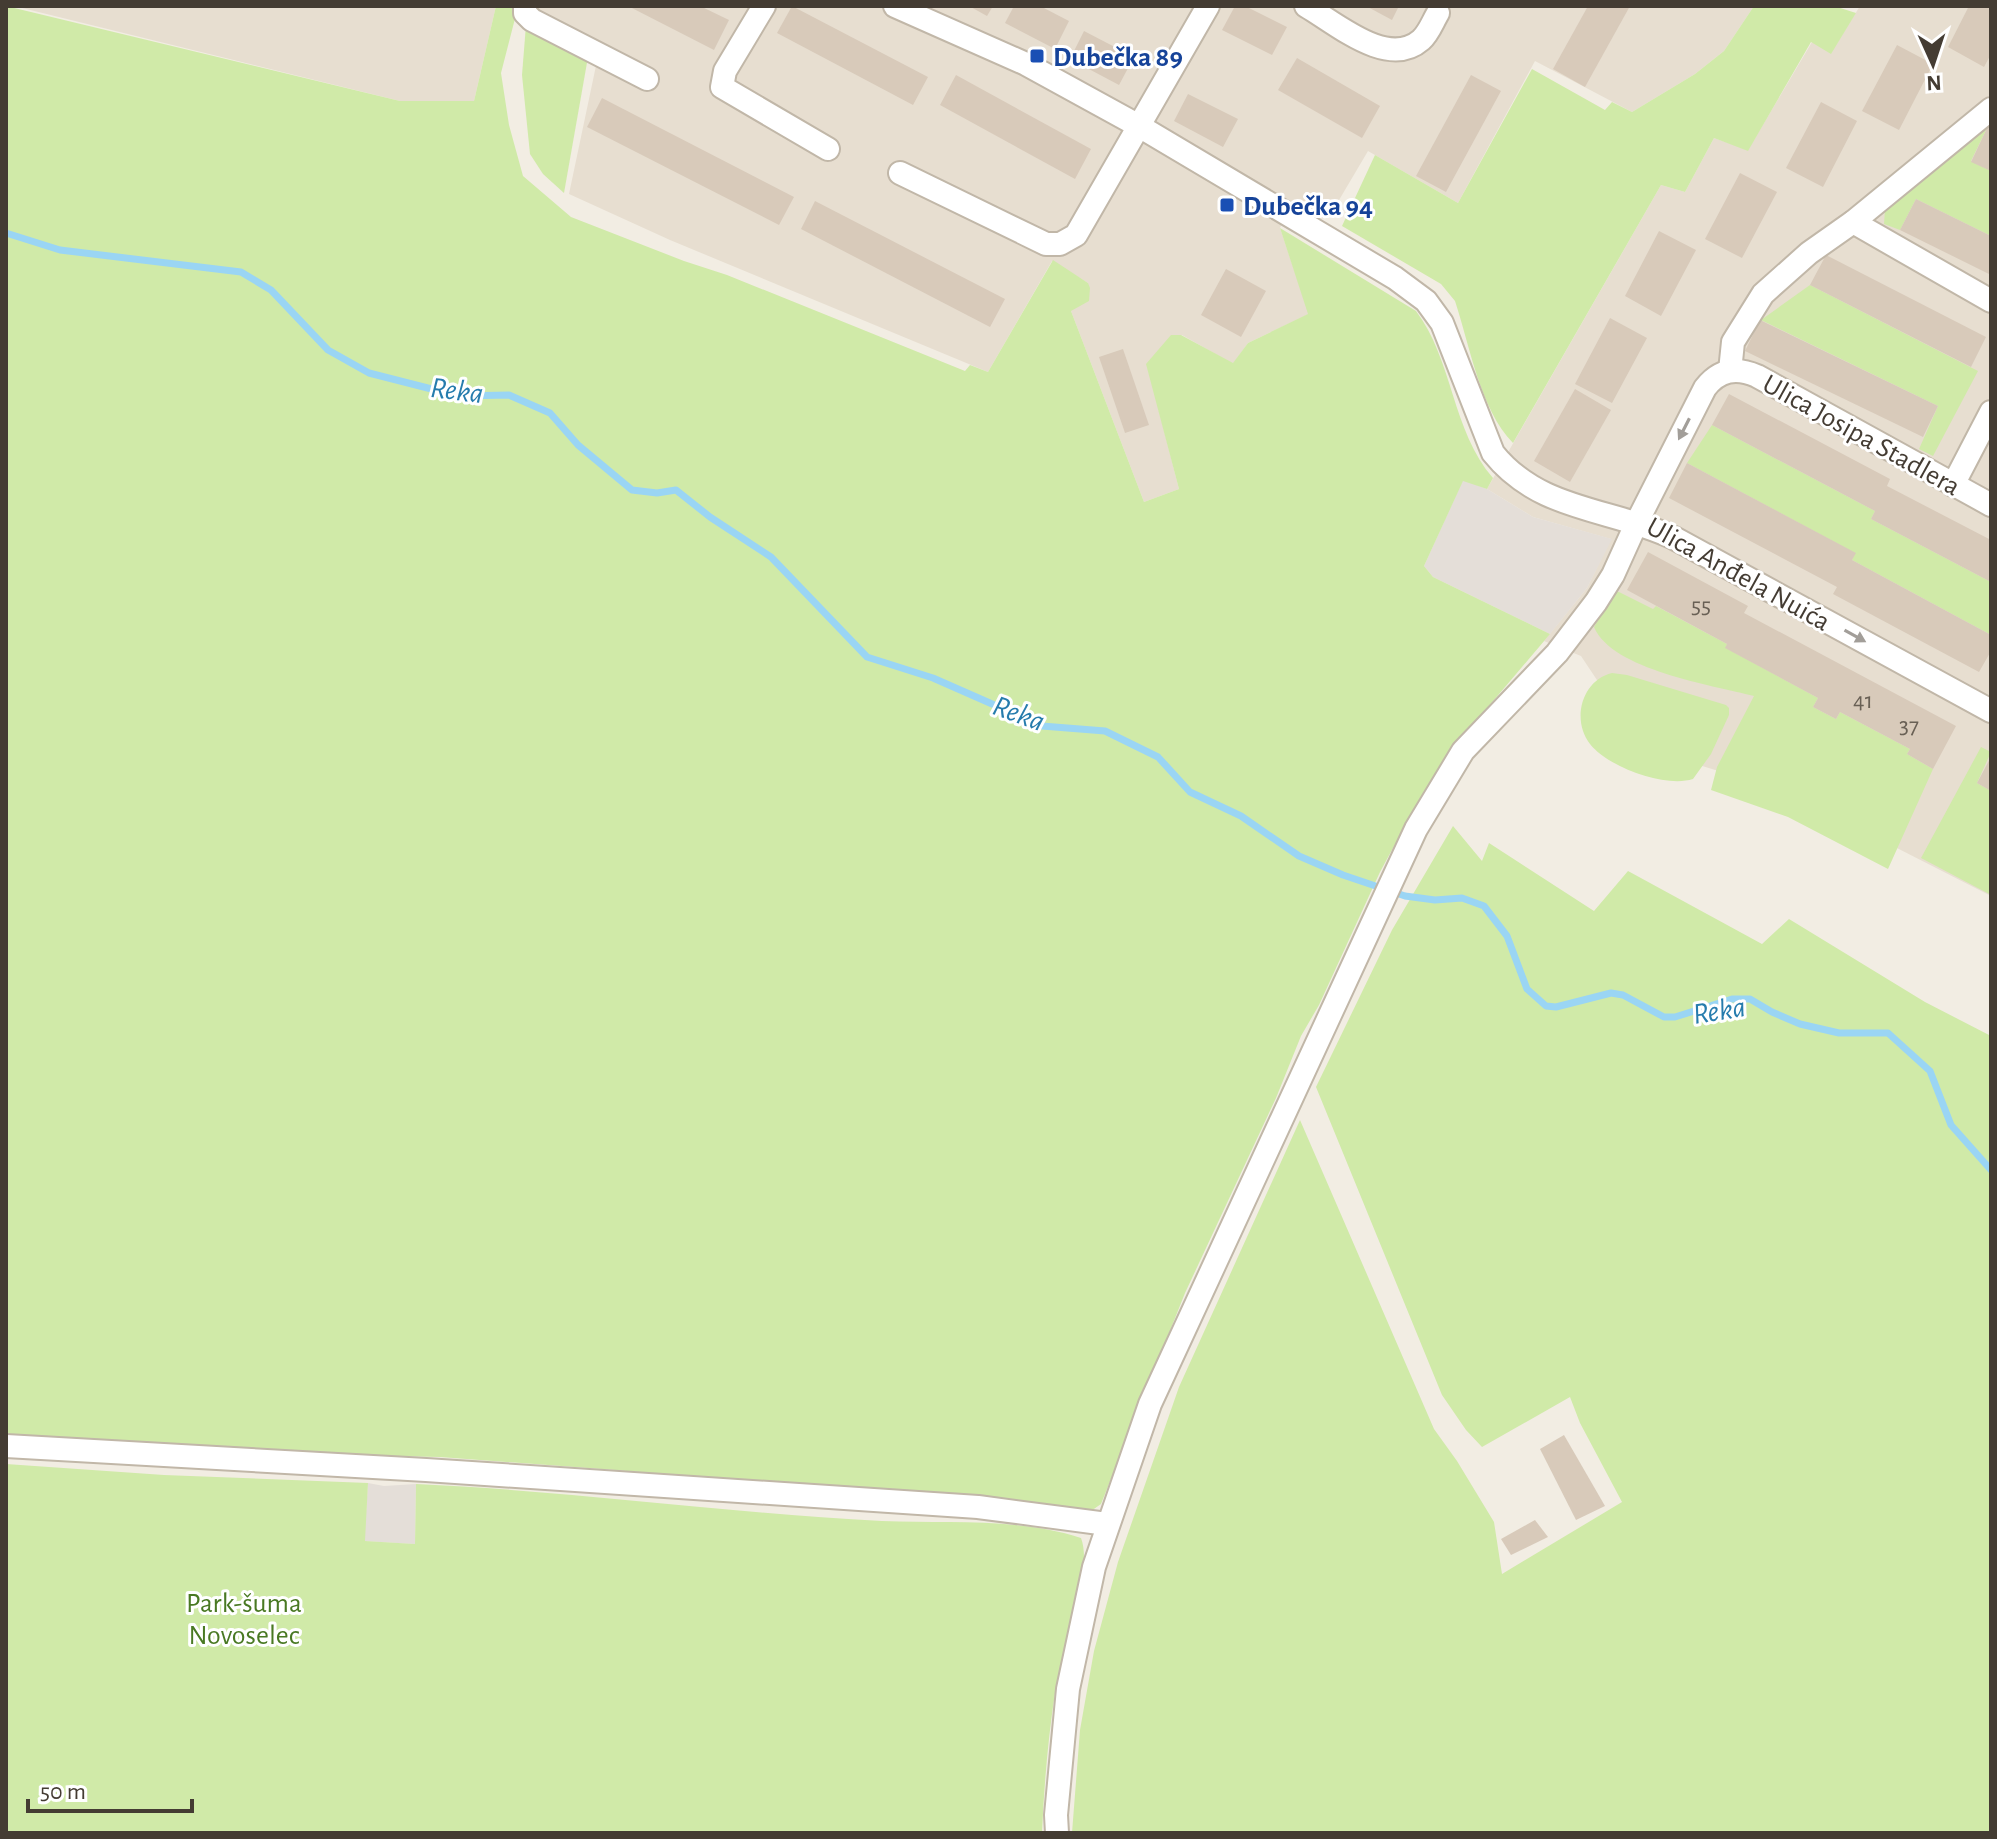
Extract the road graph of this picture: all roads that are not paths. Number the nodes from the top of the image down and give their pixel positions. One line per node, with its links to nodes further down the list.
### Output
1 (525, 6): 7 (street)
2 (764, 6): 10 (street)
3 (895, 6): 9 (street)
4 (1208, 6): 9 (street)
5 (1306, 6): 6 (street)
6 (1438, 13)
7 (647, 79)
8 (1991, 109): 12 (street)
9 (1139, 126): 11 (street); 18 (street)
10 (828, 149)
11 (900, 173)
12 (1853, 222): 13 (street); 14 (street)
13 (1991, 301)
14 (1730, 371): 16 (street, Ulica Josipa Stadlera); 18 (street, Ulica Anđela Nuića, one-way to 18)
15 (1991, 412): 16 (street)
16 (1953, 485): 17 (street, Ulica Josipa Stadlera)
17 (1991, 505)
18 (1637, 522): 19 (street, Ulica Anđela Nuića, one-way to 19); 21 (street)
19 (1991, 711)
20 (6, 1446): 21 (street)
21 (1107, 1524): 22 (street)
22 (1057, 1833)

